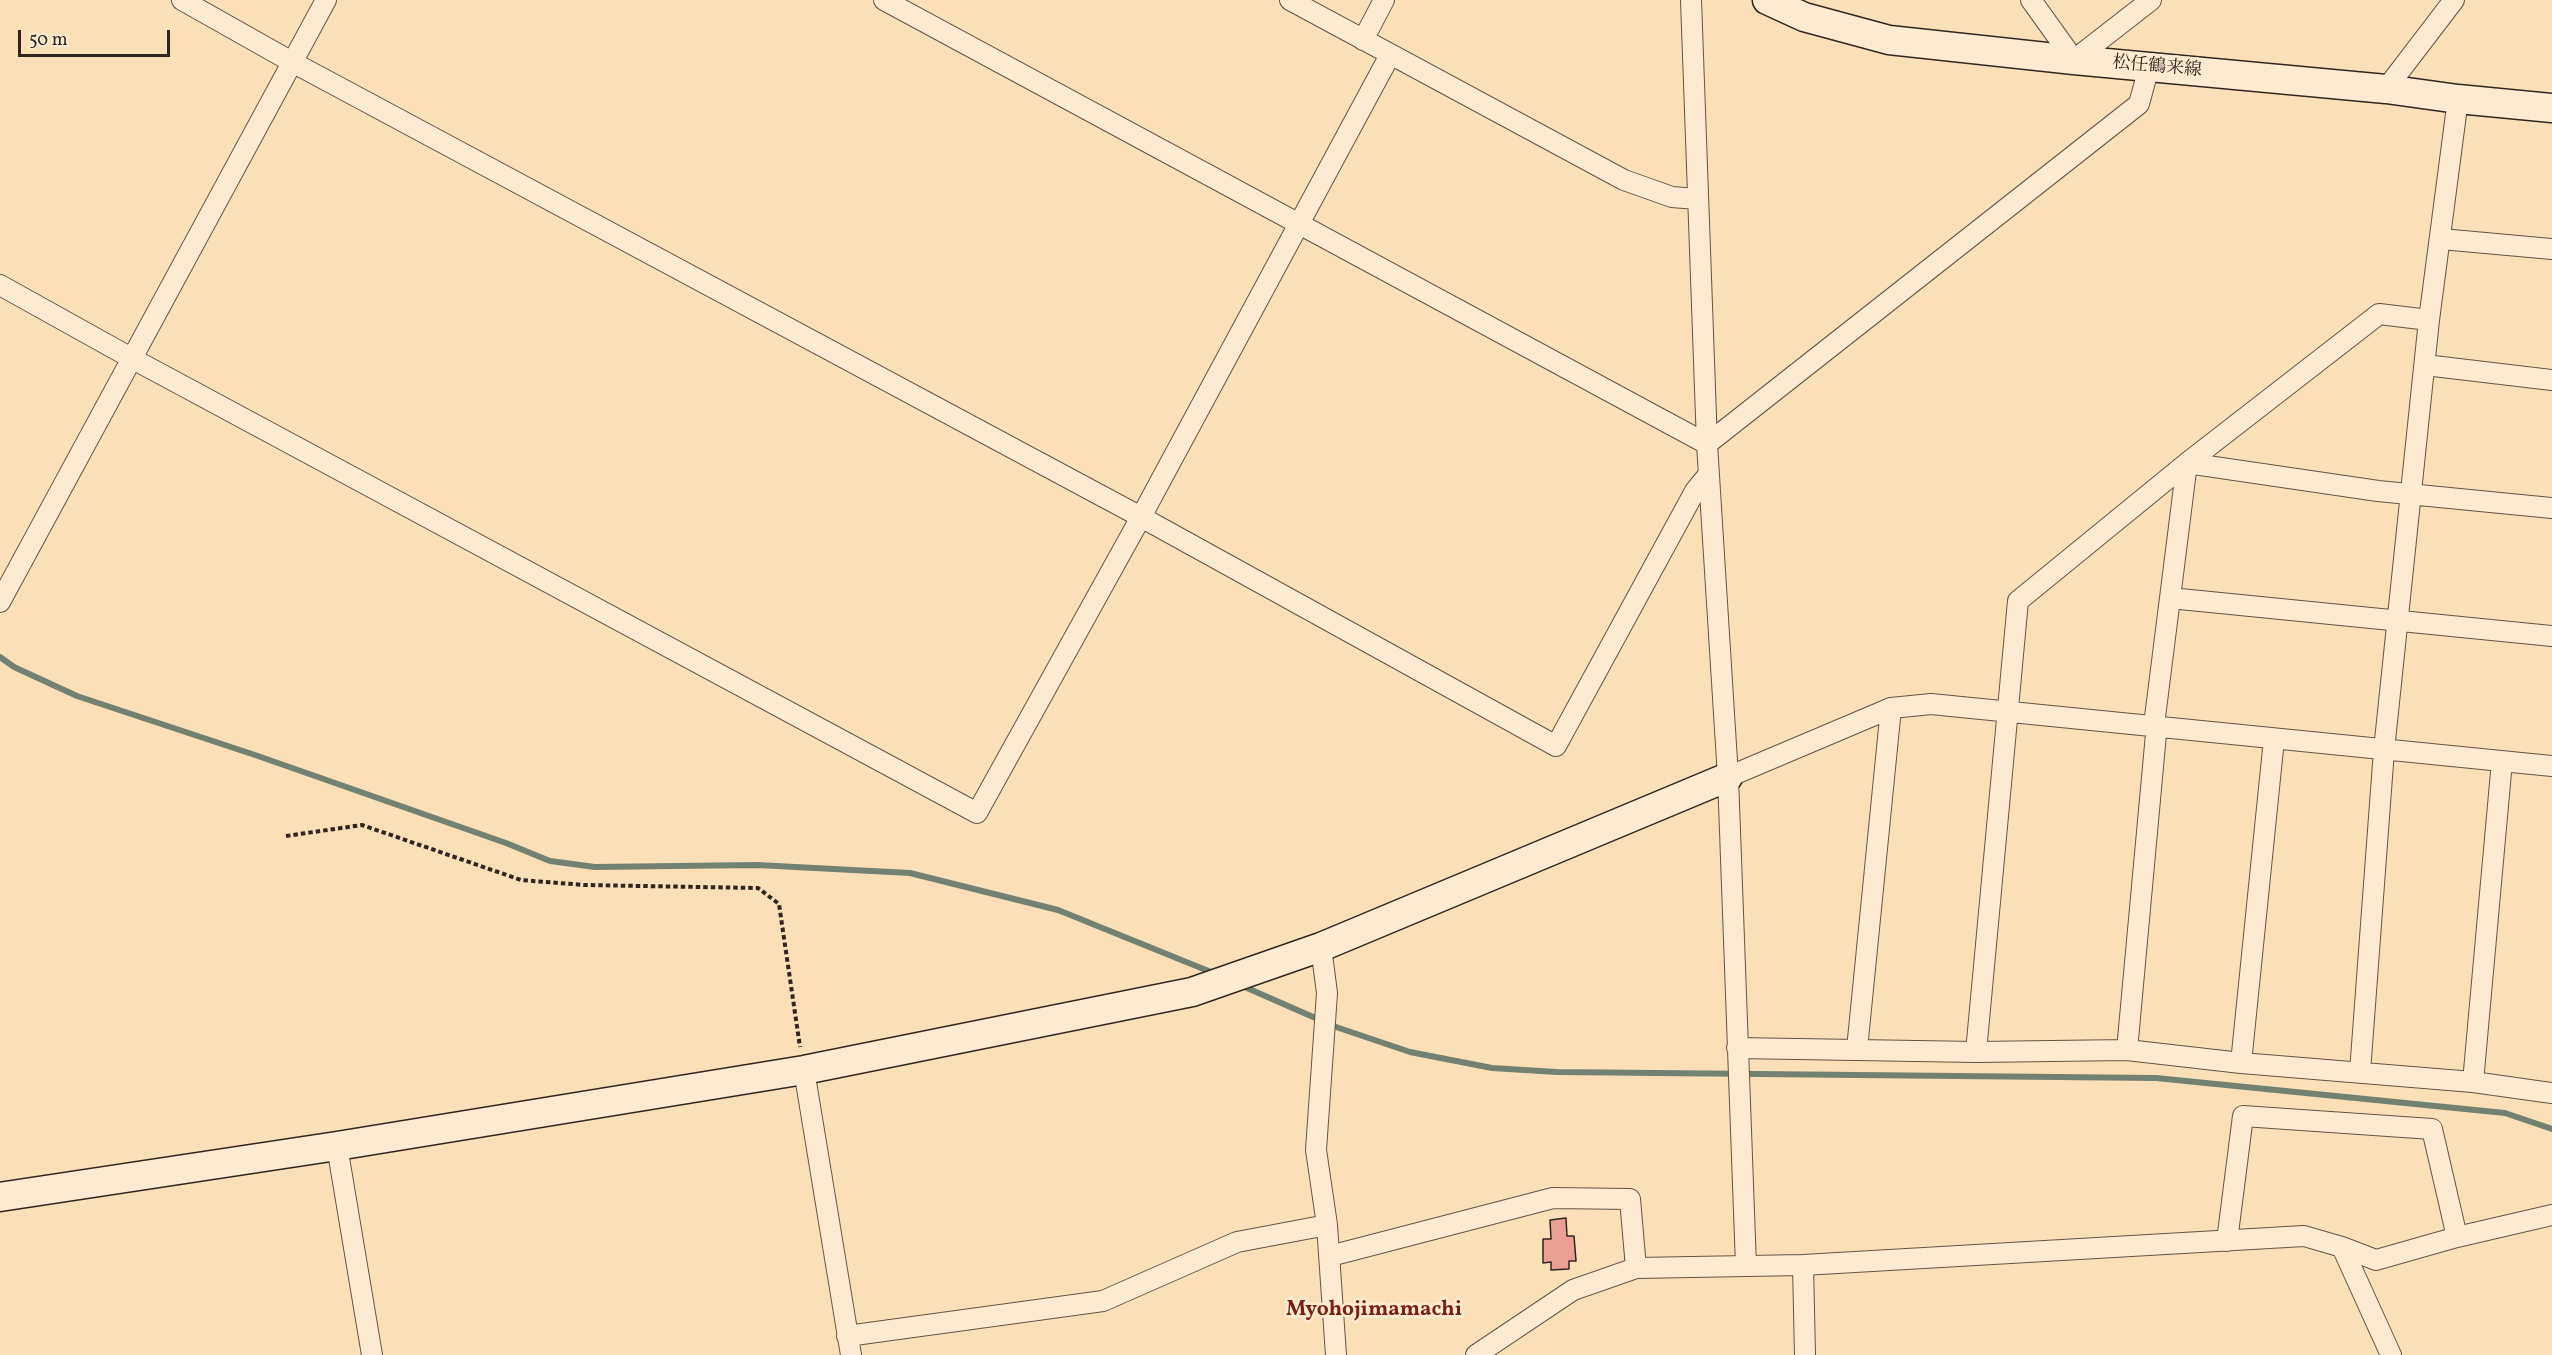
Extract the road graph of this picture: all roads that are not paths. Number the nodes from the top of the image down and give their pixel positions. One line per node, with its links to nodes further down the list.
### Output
1 (182, 0): 14 (street)
2 (326, 0): 14 (street)
3 (884, 0): 20 (street)
4 (1290, 0): 11 (street)
5 (1384, 0): 11 (street)
6 (1690, 0): 19 (street)
7 (1767, 0): 13 (street, 松任鶴来線)
8 (2031, 0): 13 (street)
9 (2151, 0): 13 (street)
10 (2454, 0): 16 (street)
11 (1362, 40): 12 (street)
12 (1390, 55): 19 (street); 20 (street)
13 (2074, 60): 15 (street, 松任鶴来線)
14 (292, 62): 25 (street); 33 (street)
15 (2150, 68): 16 (street, 松任鶴来線); 28 (street)
16 (2386, 89): 17 (street, 松任鶴来線)
17 (2458, 99): 18 (street, 松任鶴来線); 21 (street)
18 (2552, 108)
19 (1697, 199): 28 (street)
20 (1299, 224): 28 (street); 33 (street)
21 (2441, 239): 22 (street); 24 (street)
22 (2552, 249)
23 (0, 285): 25 (street)
24 (2429, 321): 26 (street); 29 (street)
25 (133, 359): 33 (street); 35 (street)
26 (2425, 365): 27 (street); 31 (street)
27 (2552, 380)
28 (1707, 444): 30 (street)
29 (2187, 464): 31 (street); 34 (street); 39 (street)
30 (1708, 475): 33 (street); 45 (street)
31 (2412, 494): 32 (street); 36 (street)
32 (2552, 508)
33 (1141, 517)
34 (2170, 598): 36 (street); 40 (street)
35 (0, 602)
36 (2398, 619): 37 (street); 42 (street)
37 (2552, 636)
38 (1891, 708): 39 (street); 45 (street); 47 (street)
39 (2007, 710): 40 (street); 49 (street)
40 (2154, 725): 41 (street); 48 (street)
41 (2274, 739): 42 (street); 51 (street)
42 (2384, 750): 43 (street); 53 (street)
43 (2502, 761): 44 (street); 54 (street)
44 (2552, 766)
45 (1728, 777): 46 (street); 50 (street)
46 (1321, 947): 52 (street); 59 (street)
47 (1857, 1049): 49 (street); 50 (street)
48 (2127, 1050): 49 (street); 51 (street)
49 (1976, 1052)
50 (1738, 1056): 65 (street)
51 (2241, 1063): 53 (street)
52 (804, 1070): 56 (street); 67 (street)
53 (2360, 1072): 54 (street)
54 (2473, 1082): 55 (street)
55 (2552, 1093)
56 (337, 1146): 57 (street); 68 (street)
57 (0, 1197)
58 (2552, 1215): 60 (street)
59 (1327, 1225): 63 (street); 67 (street)
60 (2457, 1237): 61 (street); 62 (street)
61 (2227, 1241): 62 (street); 64 (street)
62 (2342, 1247): 72 (street)
63 (1330, 1256): 66 (street); 69 (street)
64 (1803, 1265): 65 (street); 71 (street)
65 (1746, 1266): 66 (street)
66 (1636, 1268): 70 (street)
67 (849, 1346)
68 (372, 1355)
69 (1336, 1355)
70 (1476, 1355)
71 (1805, 1355)
72 (2391, 1355)

